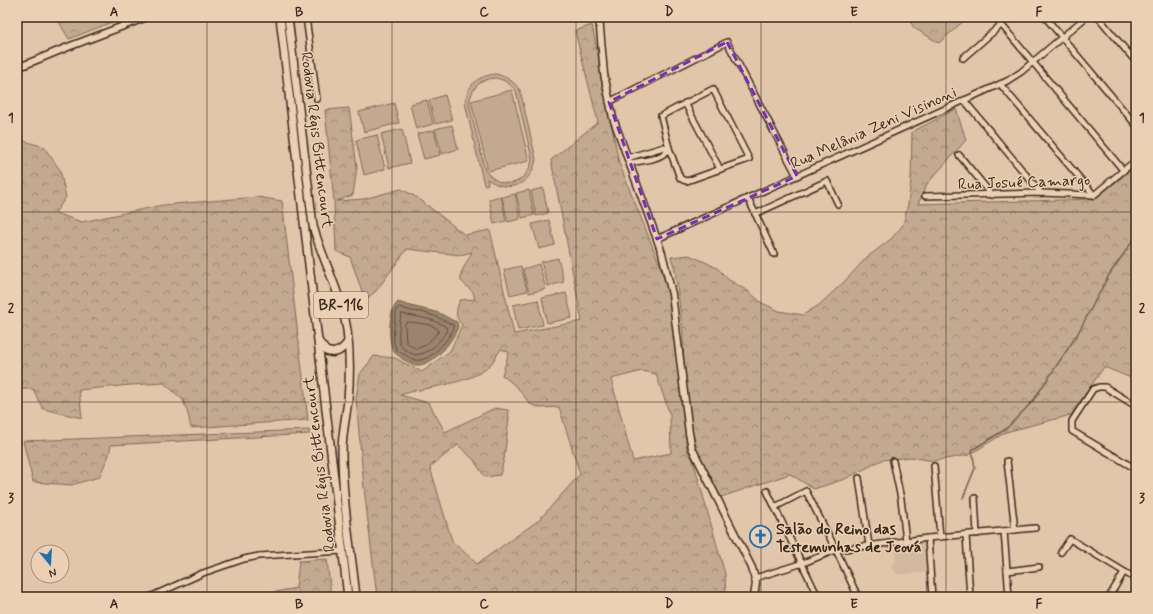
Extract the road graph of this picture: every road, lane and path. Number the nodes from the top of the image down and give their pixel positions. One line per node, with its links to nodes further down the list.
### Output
1 (147, 17): 15 (main road)
2 (280, 17): 38 (highway, Rodovia Régis Bittencourt / BR-116)
3 (288, 17): 39 (highway, Rodovia Régis Bittencourt / BR-116)
4 (306, 17): 17 (street)
5 (599, 17): 19 (main road)
6 (995, 17): 10 (street)
7 (1045, 17): 11 (street)
8 (1086, 17): 11 (street, Rua Melânia Zeni Visinoni)
9 (1098, 17): 14 (street)
10 (1001, 25): 12 (street); 13 (street)
11 (1062, 37): 13 (street, Rua Melânia Zeni Visinoni); 21 (street)
12 (963, 58)
13 (1032, 62): 16 (street, Rua Melânia Zeni Visinoni); 27 (street)
14 (1136, 62)
15 (17, 68)
16 (1000, 84): 18 (street, Rua Melânia Zeni Visinoni); 31 (street)
17 (316, 99)
18 (964, 100): 28 (street, Rua Melânia Zeni Visinoni); 29 (street)
19 (609, 102): 24 (main road); 28 (street)
20 (685, 104): 22 (street); 26 (street); 26 (street)
21 (1136, 125)
22 (670, 148): 24 (street); 26 (street)
23 (959, 155): 30 (street)
24 (628, 160): 36 (main road)
25 (1136, 160): 27 (street, Rua Josué Camargo)
26 (720, 169)
27 (1123, 170): 31 (street, Rua Josué Camargo)
28 (797, 176): 33 (street, Rua Melânia Zeni Visinoni)
29 (1041, 193): 30 (street, Rua Josué Camargo); 31 (street, Rua Josué Camargo)
30 (992, 194): 32 (street, Rua Josué Camargo)
31 (1094, 195)
32 (925, 196)
33 (748, 198): 35 (street); 36 (street, Rua Melânia Zeni Visinoni)
34 (838, 204): 35 (street)
35 (755, 214): 37 (street)
36 (657, 239): 65 (main road)
37 (774, 254)
38 (318, 342): 39 (highway); 59 (highway, Rodovia Régis Bittencourt / BR-116)
39 (348, 342): 69 (highway, Rodovia Régis Bittencourt / BR-116)
40 (1136, 406): 44 (street)
41 (893, 461): 56 (street)
42 (1007, 461): 50 (street)
43 (934, 466): 54 (street)
44 (1136, 469)
45 (859, 478): 57 (street)
46 (767, 491): 48 (street)
47 (975, 498): 52 (street)
48 (775, 507): 58 (street); 61 (street)
49 (1035, 528): 50 (street)
50 (1015, 530): 51 (street)
51 (1004, 531): 52 (street); 63 (street)
52 (977, 534): 53 (street)
53 (966, 535): 54 (street); 74 (street)
54 (940, 537): 55 (street)
55 (928, 538): 56 (street); 73 (street)
56 (906, 541): 57 (street)
57 (869, 545): 58 (street)
58 (836, 550): 61 (street); 72 (street)
59 (343, 551): 67 (street); 68 (highway, Rodovia Régis Bittencourt / BR-116)
60 (1061, 552): 64 (street)
61 (803, 563): 65 (street); 71 (street)
62 (1039, 568): 63 (street)
63 (1007, 571): 75 (street)
64 (1124, 572): 66 (street); 76 (street)
65 (755, 578): 70 (main road)
66 (1136, 579)
67 (150, 597)
68 (348, 597)
69 (356, 597)
70 (754, 597)
71 (818, 597)
72 (858, 597)
73 (932, 597)
74 (970, 597)
75 (1009, 597)
76 (1109, 597)

